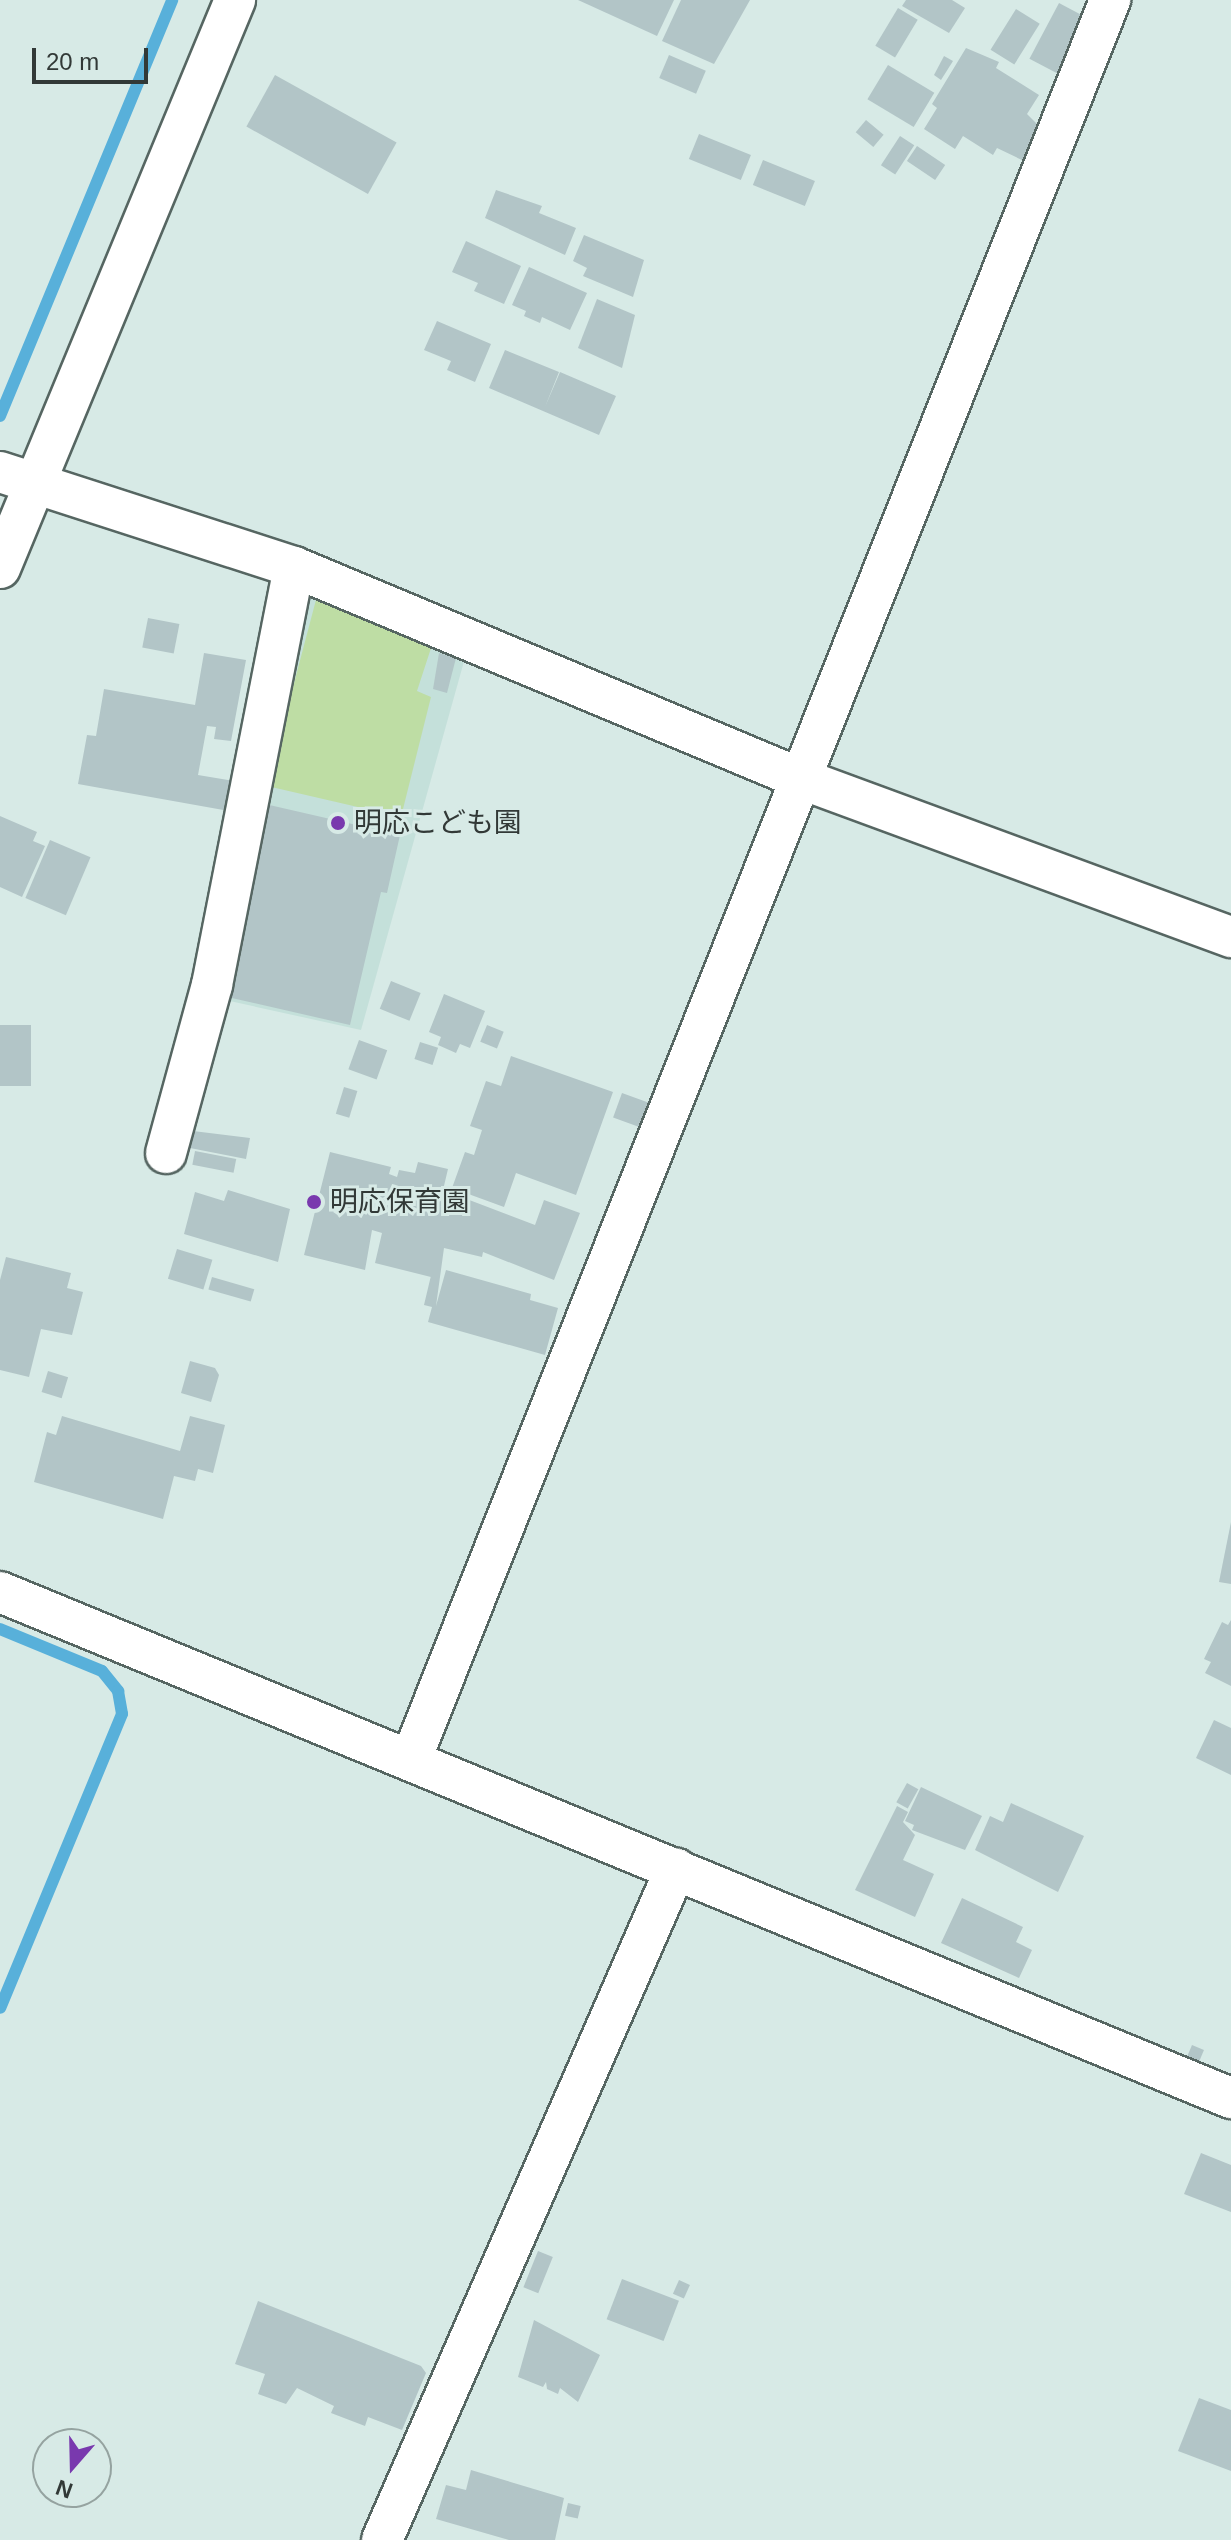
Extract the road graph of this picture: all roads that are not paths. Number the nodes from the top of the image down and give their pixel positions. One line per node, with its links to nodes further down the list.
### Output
1 (235, 0): 3 (street)
2 (1109, 0): 6 (street)
3 (18, 477): 4 (street); 5 (street)
4 (294, 567): 6 (street); 8 (street)
5 (0, 568)
6 (804, 780): 7 (street); 10 (street)
7 (1231, 937)
8 (166, 1153)
9 (0, 1592): 10 (street)
10 (412, 1757): 11 (street)
11 (676, 1868): 12 (street); 13 (street)
12 (1231, 2098)
13 (393, 2537)

